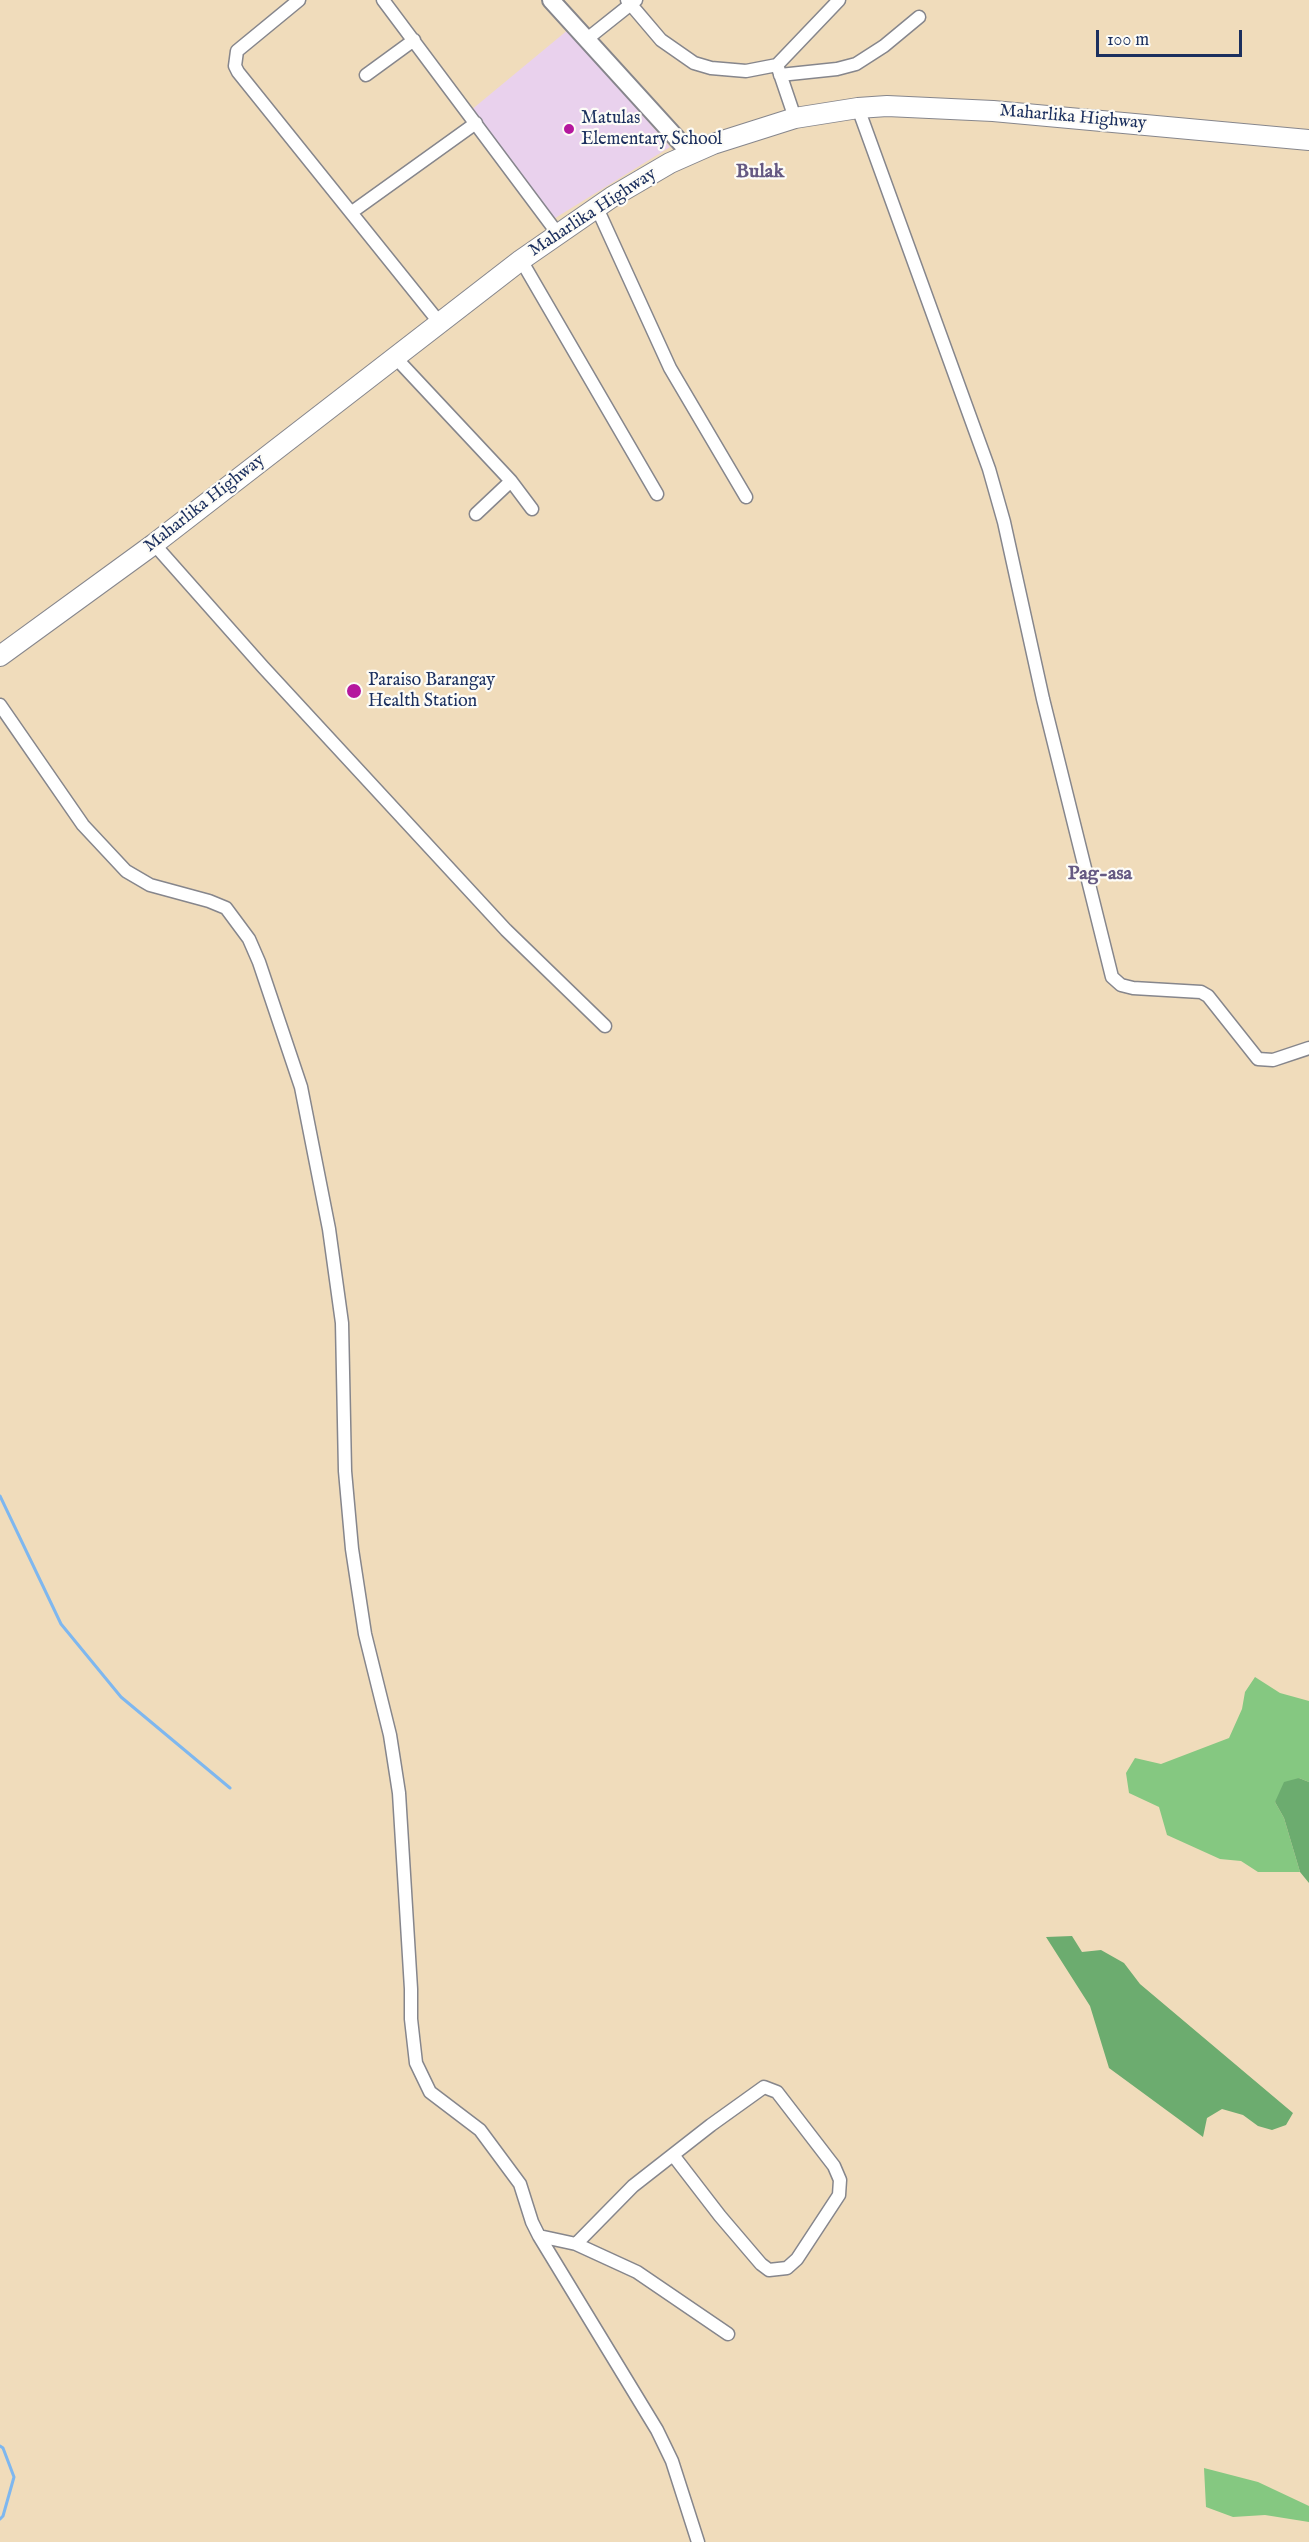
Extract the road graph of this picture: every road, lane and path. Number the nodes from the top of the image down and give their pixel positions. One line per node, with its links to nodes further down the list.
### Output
1 (299, 0): 17 (street)
2 (383, 0): 8 (street)
3 (551, 0): 7 (main road)
4 (839, 0): 9 (street)
5 (631, 1): 7 (street); 9 (street)
6 (919, 17): 9 (street)
7 (587, 39): 15 (main road)
8 (414, 40): 10 (street); 13 (street)
9 (778, 70): 12 (street)
10 (366, 75)
11 (858, 108): 12 (highway, Maharlika Highway); 14 (highway, Maharlika Highway); 31 (street)
12 (795, 118): 15 (highway, Maharlika Highway)
13 (476, 123): 17 (street); 18 (street)
14 (1309, 140)
15 (690, 153): 16 (highway, Maharlika Highway)
16 (597, 208): 18 (highway, Maharlika Highway); 24 (street)
17 (352, 212): 20 (street)
18 (558, 234): 19 (highway, Maharlika Highway)
19 (521, 260): 20 (highway, Maharlika Highway); 23 (street)
20 (439, 322): 21 (highway, Maharlika Highway)
21 (394, 356): 22 (street); 27 (highway, Maharlika Highway)
22 (511, 481): 25 (street); 26 (street)
23 (657, 494)
24 (746, 496)
25 (532, 508)
26 (476, 514)
27 (154, 544): 28 (highway, Maharlika Highway); 30 (street)
28 (0, 656)
29 (0, 705): 33 (street)
30 (605, 1026)
31 (1309, 1048)
32 (673, 2155): 32 (street); 34 (street)
33 (539, 2236): 34 (street); 36 (street)
34 (576, 2244): 35 (street)
35 (728, 2334)
36 (698, 2542)

